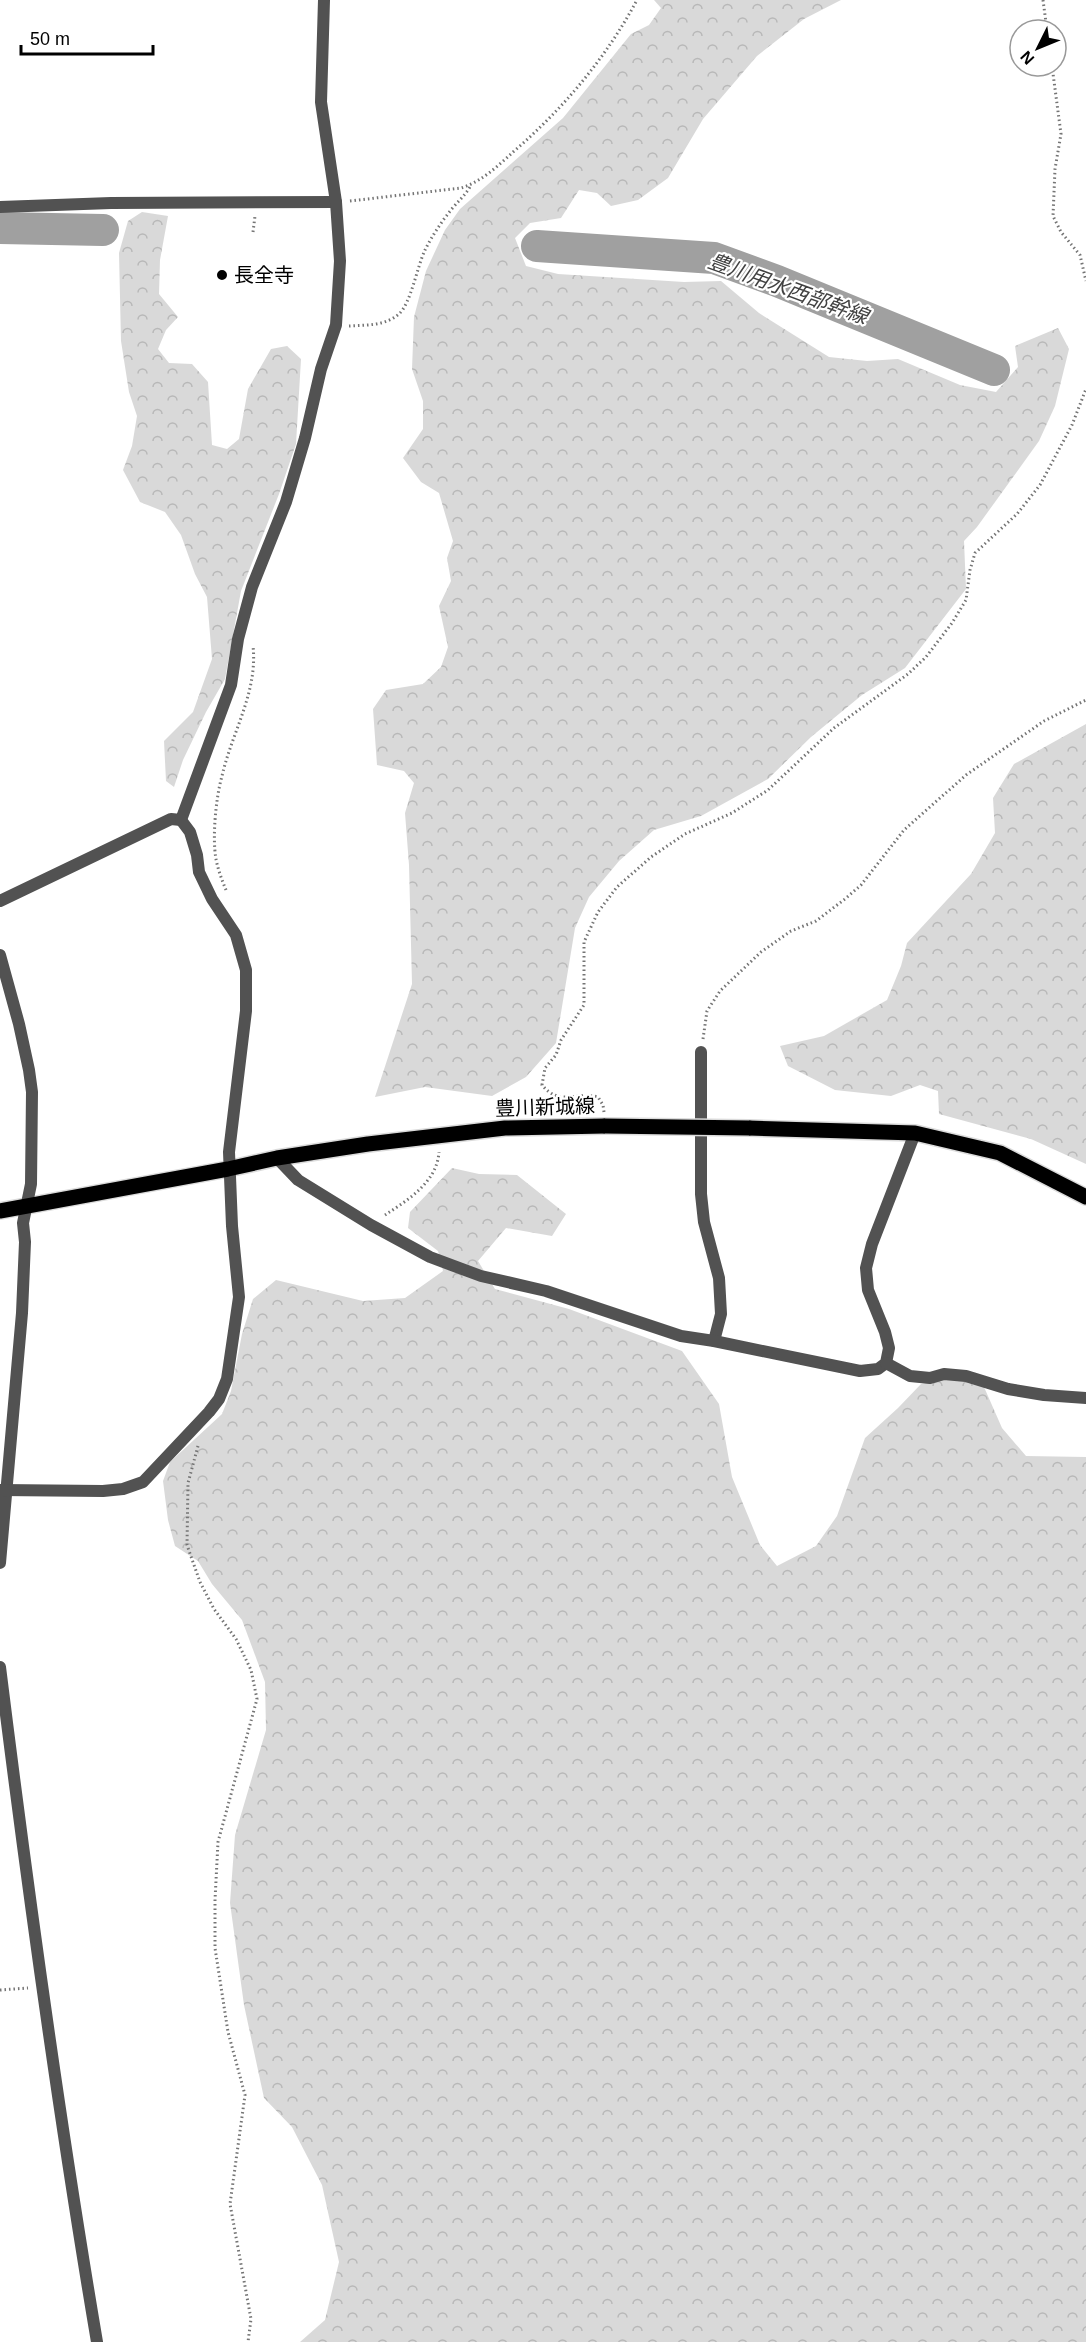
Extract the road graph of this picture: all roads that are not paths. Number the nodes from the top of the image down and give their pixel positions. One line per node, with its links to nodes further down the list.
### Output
1 (324, 0): 2 (street)
2 (336, 202): 3 (street); 4 (street)
3 (0, 207)
4 (181, 820): 5 (street); 10 (street)
5 (0, 901)
6 (0, 955): 12 (street)
7 (701, 1052): 14 (street)
8 (915, 1132): 9 (main road, 豊川新城線, bridge); 11 (main road, 豊川新城線); 15 (street)
9 (277, 1158): 10 (main road, 豊川新城線); 14 (street)
10 (228, 1169): 12 (main road, 豊川新城線); 17 (street)
11 (1086, 1197)
12 (27, 1206): 13 (main road, 豊川新城線); 17 (street)
13 (0, 1211)
14 (714, 1341): 15 (street)
15 (886, 1363): 16 (street)
16 (1086, 1398)
17 (4, 1490): 18 (street)
18 (0, 1563)
19 (0, 1667): 20 (street)
20 (97, 2342)

